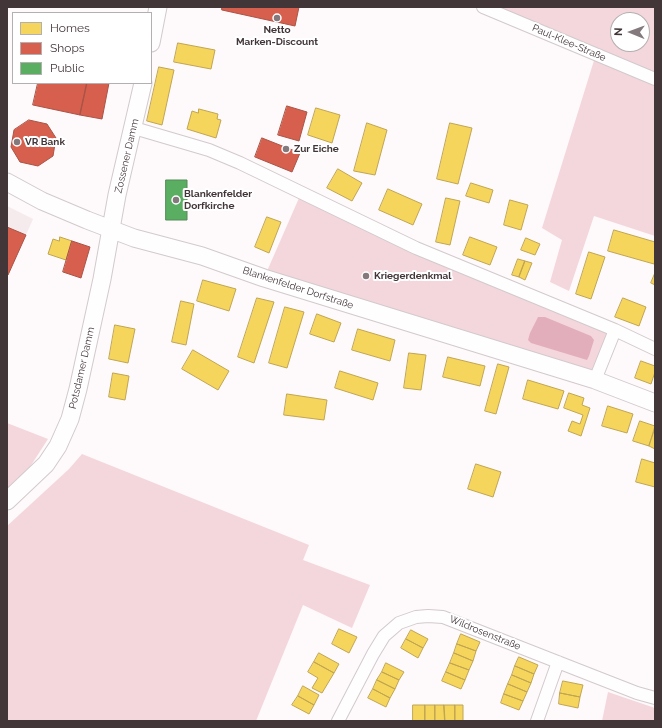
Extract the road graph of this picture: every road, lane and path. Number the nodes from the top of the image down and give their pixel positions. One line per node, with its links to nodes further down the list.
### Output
1 (158, 7): 3 (main road)
2 (483, 7): 4 (street, Paul-Klee-Straße)
3 (152, 38)
4 (655, 79)
5 (143, 84): 6 (main road, Zossener Damm)
6 (134, 128): 8 (main road, Zossener Damm); 9 (street)
7 (7, 182): 8 (main road, Blankenfelder Dorfstraße)
8 (111, 229): 11 (main road, Blankenfelder Dorfstraße); 13 (main road, Potsdamer Damm)
9 (615, 330): 10 (street); 11 (street)
10 (655, 349)
11 (595, 380): 12 (main road, Blankenfelder Dorfstraße)
12 (655, 403)
13 (12, 496)
14 (558, 662): 15 (street, Wildrosenstraße); 16 (street, Wildrosenstraße); 17 (street)
15 (655, 698)
16 (338, 721)
17 (537, 721)

